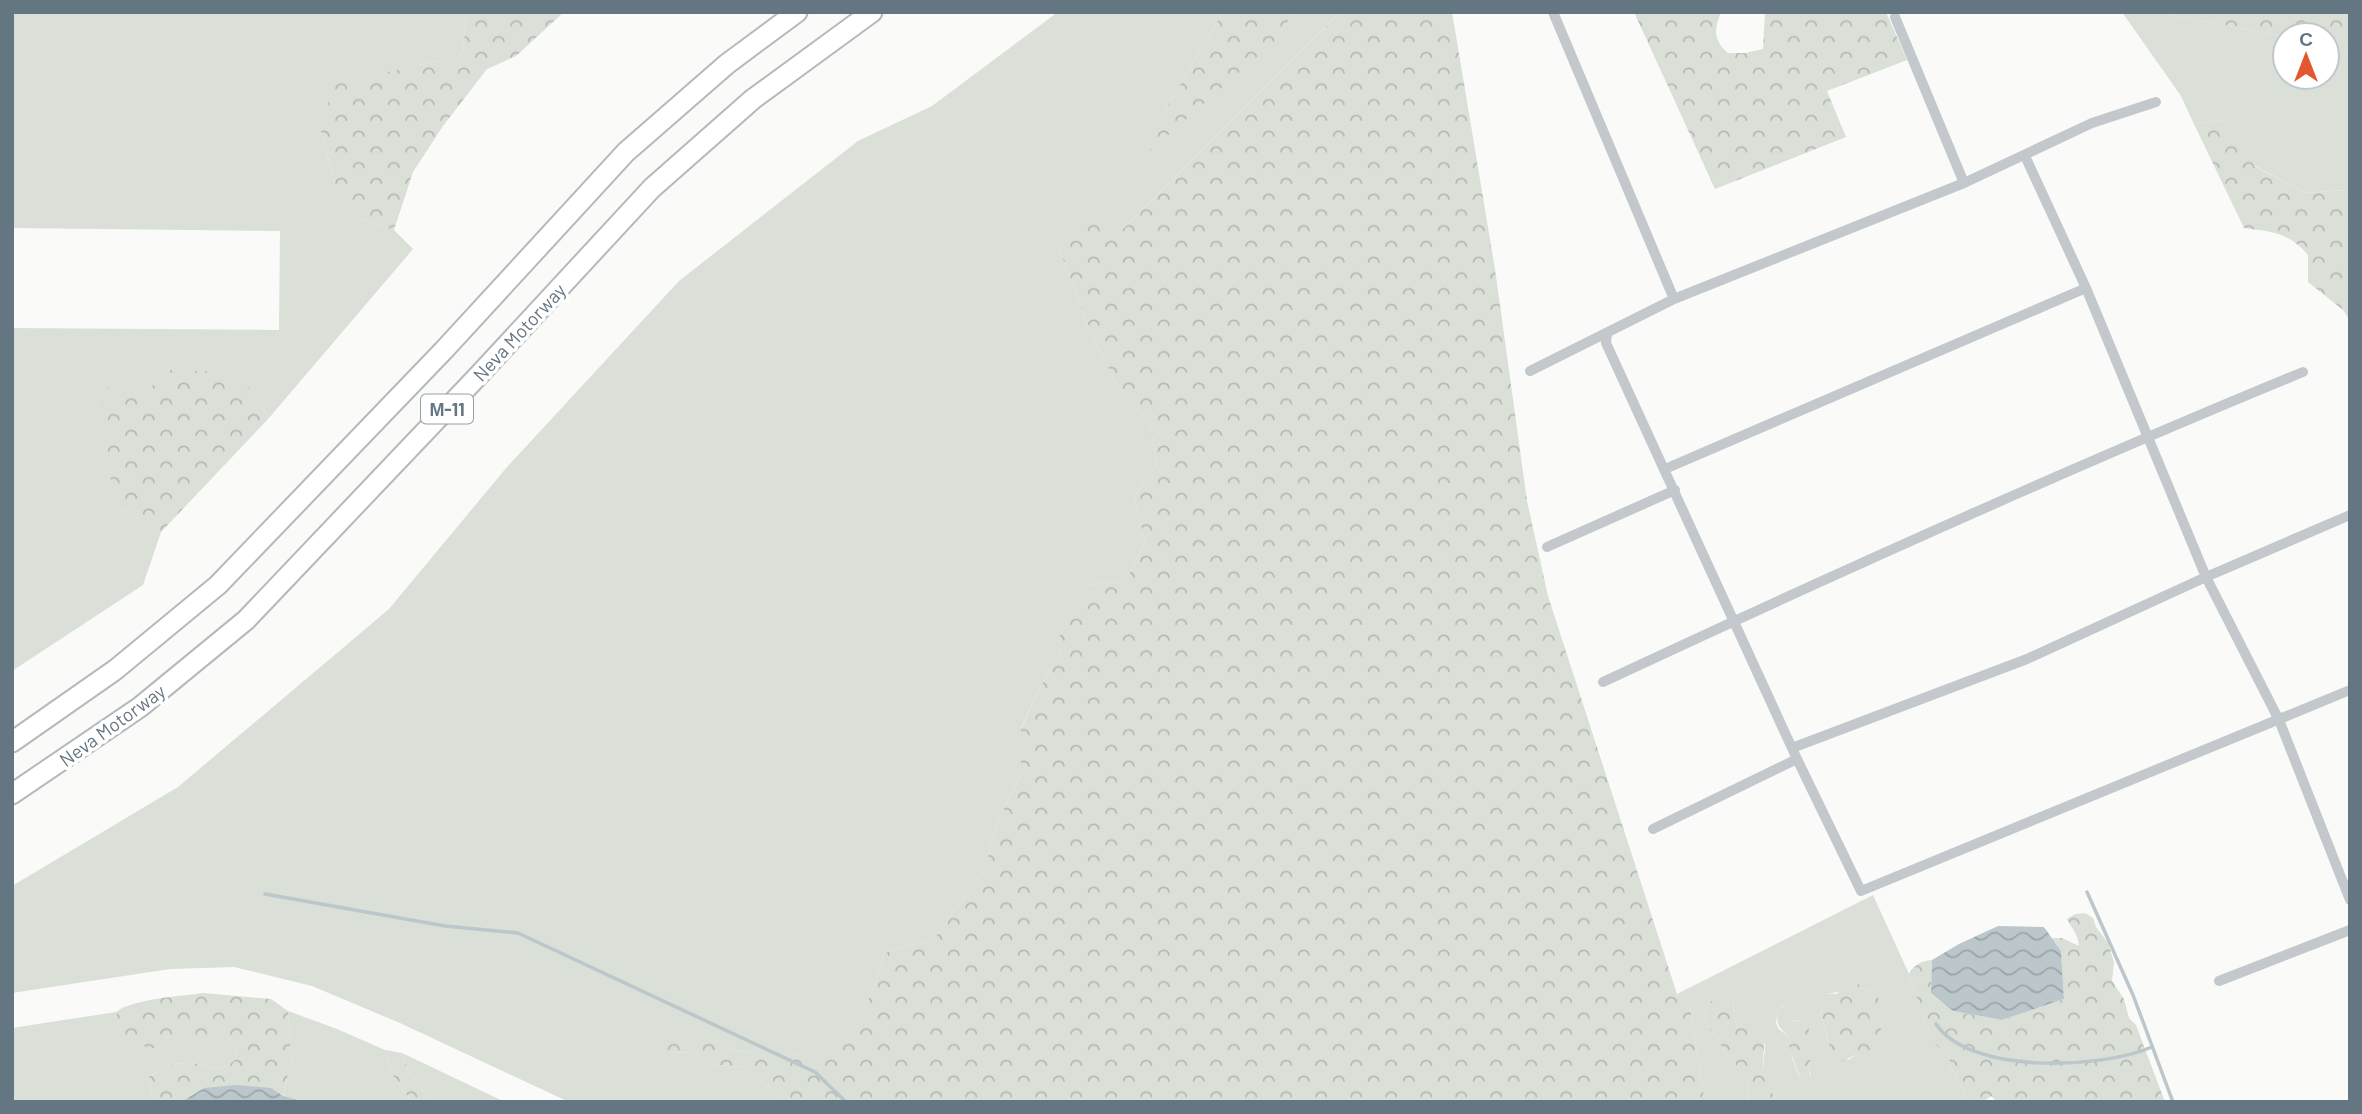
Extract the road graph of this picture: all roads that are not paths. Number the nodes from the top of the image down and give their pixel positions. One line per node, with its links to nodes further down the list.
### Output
1 (796, 12): 23 (highway, М-11)
2 (872, 12): 26 (highway, Neva Motorway / М-11)
3 (1553, 12): 9 (street)
4 (1895, 17): 7 (street)
5 (2156, 102): 6 (street)
6 (2025, 156): 7 (street); 8 (street)
7 (1964, 183): 9 (street)
8 (2086, 288): 13 (street); 14 (street)
9 (1674, 299): 10 (street)
10 (1607, 333): 11 (street); 14 (street)
11 (1530, 371)
12 (2303, 372): 13 (street)
13 (2148, 436): 18 (street); 19 (street)
14 (1665, 469): 15 (street)
15 (1675, 490): 17 (street); 19 (street)
16 (2350, 516): 18 (street)
17 (1547, 547)
18 (2206, 577): 22 (street); 24 (street)
19 (1735, 620): 20 (street); 24 (street)
20 (1603, 682)
21 (2350, 690): 22 (street)
22 (2279, 720): 25 (street); 28 (street)
23 (12, 742)
24 (1792, 748): 25 (street)
25 (1797, 759): 27 (street)
26 (12, 794)
27 (1653, 829)
28 (2350, 900)
29 (2350, 930): 30 (street)
30 (2219, 981)

